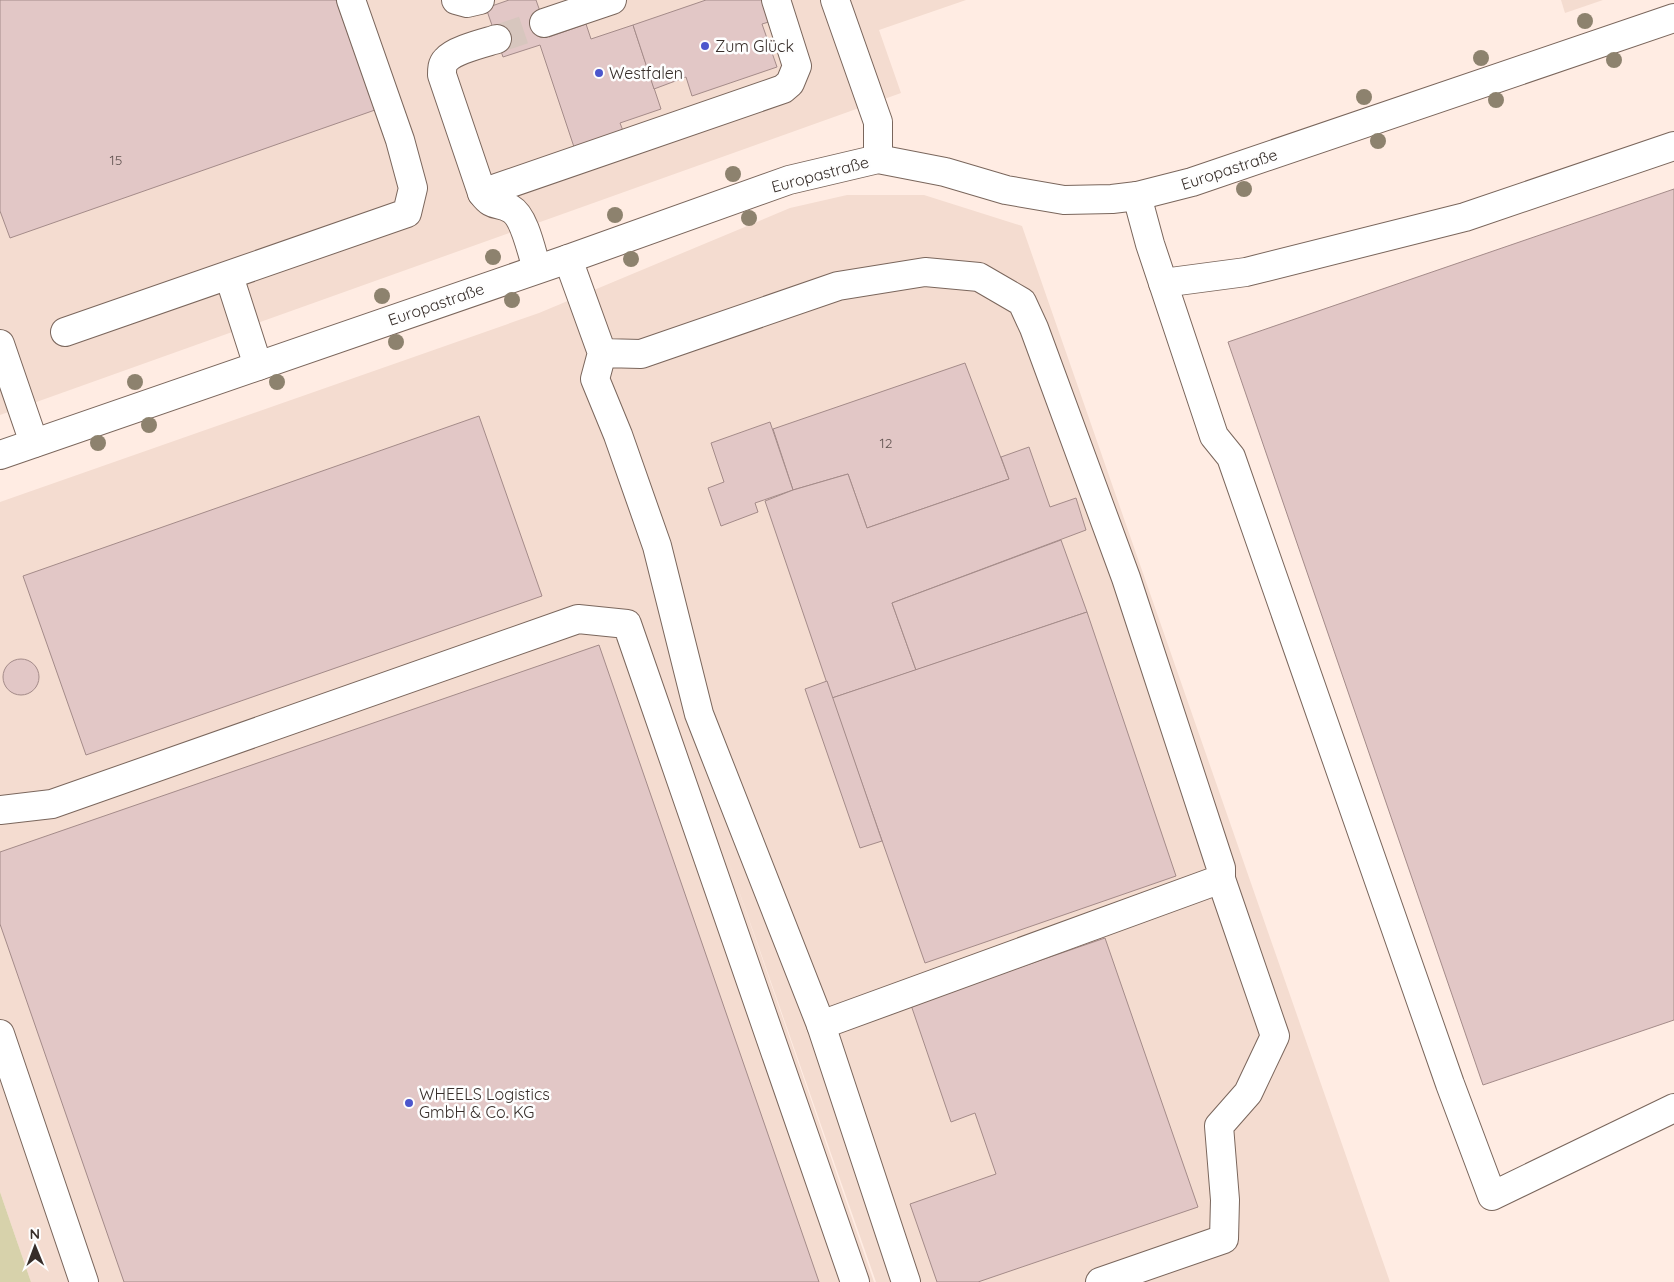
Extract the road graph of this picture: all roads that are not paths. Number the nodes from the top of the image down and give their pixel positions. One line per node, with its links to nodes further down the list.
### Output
1 (351, 0): 16 (street)
2 (456, 0): 3 (street)
3 (480, 0)
4 (612, 0): 8 (street)
5 (776, 0): 12 (street)
6 (835, 0): 11 (street)
7 (1674, 18): 13 (street, Europastraße)
8 (544, 23)
9 (497, 39): 12 (street)
10 (1674, 146): 17 (street)
11 (878, 159): 13 (street, Europastraße); 14 (street, Europastraße)
12 (482, 193): 15 (street)
13 (1137, 196): 17 (street)
14 (568, 259): 15 (street, Europastraße); 20 (street)
15 (537, 269): 21 (street, Europastraße)
16 (229, 276): 18 (street); 21 (street)
17 (1162, 283): 28 (street)
18 (65, 332)
19 (0, 344): 22 (street)
20 (602, 353): 25 (street); 26 (street)
21 (258, 366): 22 (street, Europastraße)
22 (34, 443): 23 (street, Europastraße)
23 (0, 454)
24 (0, 810): 30 (street)
25 (1221, 879): 26 (street); 32 (street)
26 (821, 1025): 31 (street)
27 (0, 1034): 29 (street)
28 (1674, 1108)
29 (84, 1282)
30 (855, 1282)
31 (906, 1282)
32 (1100, 1282)

